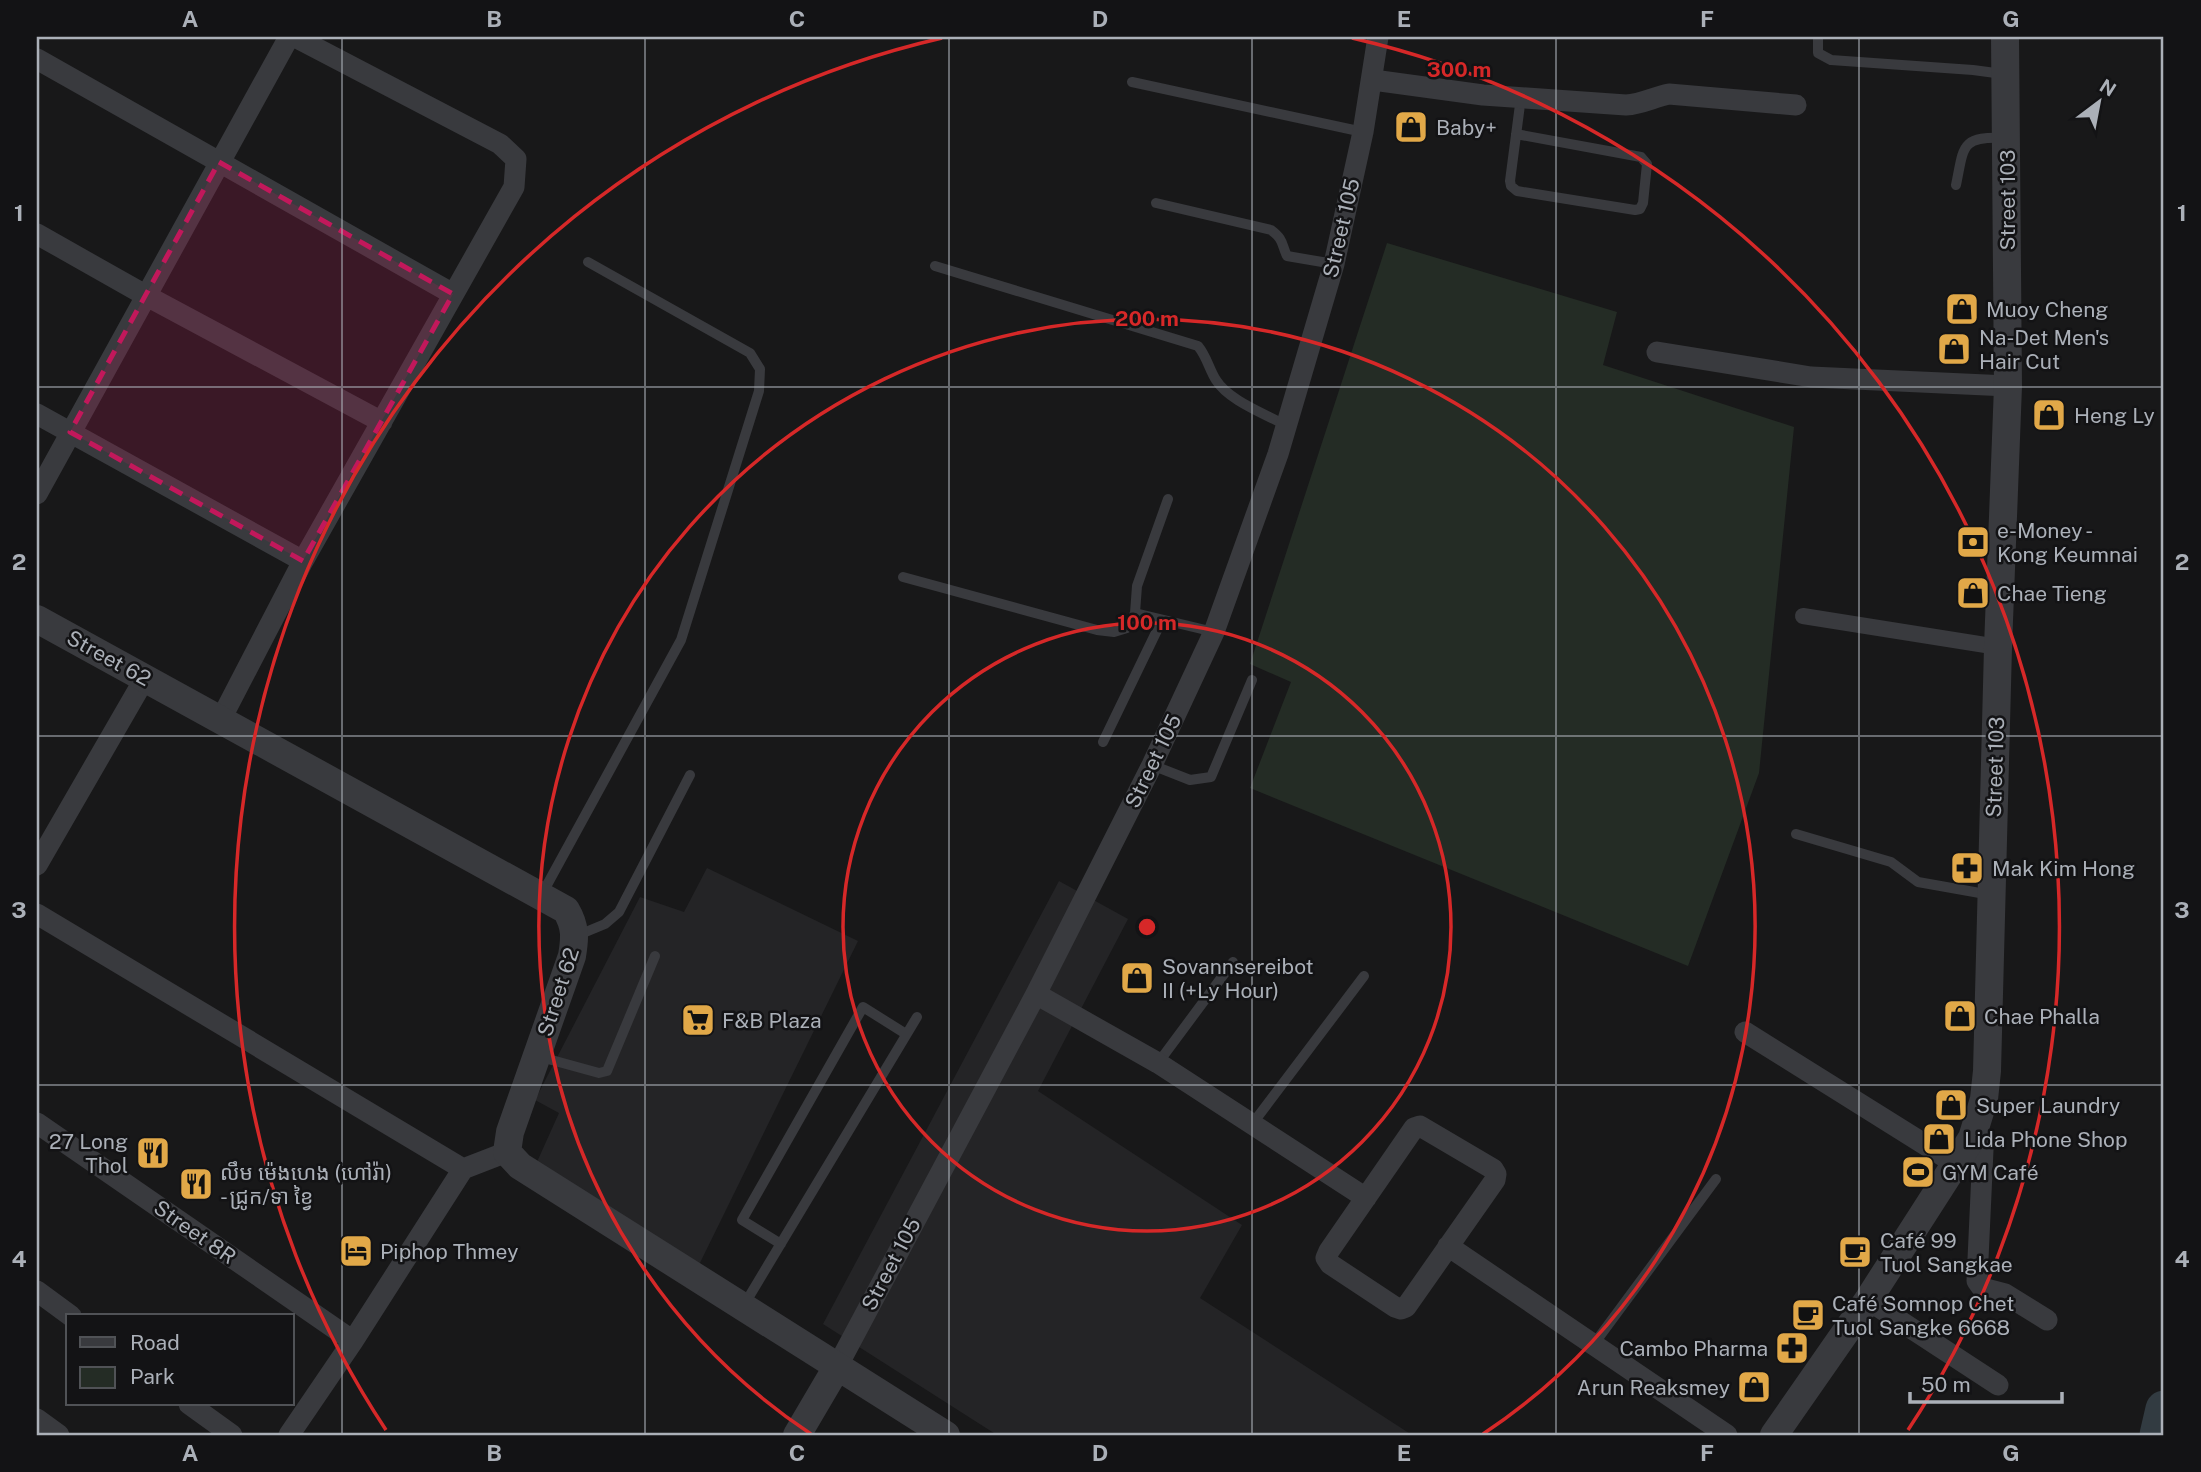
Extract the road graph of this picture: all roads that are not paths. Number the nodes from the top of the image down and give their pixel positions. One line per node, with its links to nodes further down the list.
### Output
1 (289, 37): 15 (street)
2 (296, 37): 22 (street)
3 (1378, 37): 8 (street, Street 105)
4 (1818, 37): 7 (lane)
5 (2005, 37): 7 (street, Street 103)
6 (37, 59): 15 (street)
7 (2006, 74): 14 (street, Street 103)
8 (1373, 80): 10 (street); 12 (street, Street 105)
9 (1132, 82): 12 (lane)
10 (1521, 97): 11 (street); 13 (lane)
11 (1796, 105)
12 (1363, 132): 20 (street, Street 105)
13 (1516, 134): 13 (lane)
14 (2006, 138): 16 (lane); 25 (street, Street 103)
15 (219, 162): 22 (street); 23 (street)
16 (1956, 185)
17 (1156, 202): 20 (lane)
18 (37, 234): 23 (street)
19 (588, 261): 49 (lane)
20 (1334, 264): 28 (street, Street 105)
21 (935, 265): 28 (lane)
22 (453, 294): 27 (street)
23 (145, 295): 27 (street); 29 (street)
24 (1657, 352): 25 (street)
25 (2008, 386): 39 (street, Street 103)
26 (37, 414): 29 (street)
27 (382, 422): 32 (street)
28 (1287, 426): 38 (street, Street 105)
29 (71, 432): 30 (street); 32 (street)
30 (37, 494)
31 (1168, 499): 34 (lane)
32 (303, 561): 42 (street)
33 (903, 576): 34 (lane)
34 (1135, 613): 37 (lane)
35 (1803, 616): 39 (street)
36 (37, 619): 40 (street, Street 62)
37 (1162, 620): 38 (lane); 43 (lane)
38 (1214, 632): 44 (street, Street 105)
39 (1998, 647): 48 (street, Street 103)
40 (145, 678): 42 (street, Street 62); 47 (street)
41 (1252, 680): 44 (lane)
42 (221, 719): 49 (street, Street 62)
43 (1103, 742)
44 (1152, 765): 55 (street, Street 105)
45 (690, 775): 51 (lane)
46 (1796, 834): 48 (lane)
47 (37, 865)
48 (1991, 895): 63 (street, Street 103)
49 (541, 896): 51 (street, Street 62)
50 (37, 914): 66 (street)
51 (576, 936): 59 (street, Street 62)
52 (654, 956): 59 (lane)
53 (1233, 962): 60 (lane)
54 (1364, 976): 62 (lane)
55 (1036, 994): 60 (street); 78 (street, Street 105)
56 (917, 1017): 58 (lane)
57 (1745, 1032): 65 (street)
58 (906, 1034): 69 (lane); 69 (lane)
59 (537, 1056): 64 (street, Street 62)
60 (1158, 1063): 62 (street)
61 (37, 1123): 76 (street, Street 8R)
62 (1253, 1123): 68 (street)
63 (1972, 1138): 65 (street, Street 103); 75 (street)
64 (507, 1152): 66 (street); 73 (street)
65 (1956, 1164): 72 (street, Street 103)
66 (463, 1169): 76 (street)
67 (1716, 1179): 77 (lane)
68 (1366, 1198): 70 (street); 70 (street)
69 (781, 1244): 73 (lane)
70 (1448, 1247): 77 (street)
71 (37, 1291): 74 (street)
72 (1868, 1300): 79 (street); 88 (street, Street 103)
73 (743, 1307): 78 (street)
74 (68, 1314)
75 (2047, 1321)
76 (353, 1341): 84 (street)
77 (1594, 1344): 87 (street)
78 (837, 1367): 85 (street, Street 105); 86 (street)
79 (1998, 1385)
80 (192, 1406): 83 (street)
81 (37, 1419): 82 (street)
82 (59, 1435)
83 (232, 1435)
84 (289, 1435)
85 (797, 1435)
86 (946, 1435)
87 (1727, 1435)
88 (1774, 1435)

